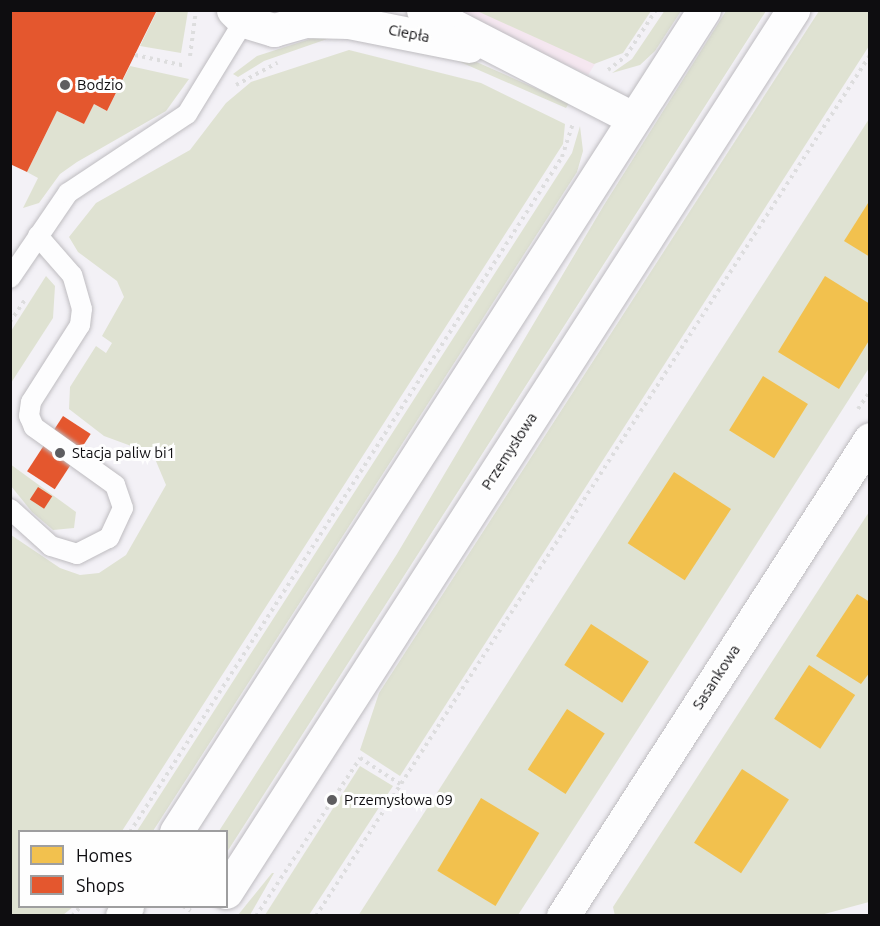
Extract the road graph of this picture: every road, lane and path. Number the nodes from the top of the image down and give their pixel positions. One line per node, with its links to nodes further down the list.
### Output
1 (196, 10): 8 (path)
2 (423, 10): 10 (main road, Ciepła)
3 (656, 10): 12 (path)
4 (704, 10): 16 (main road)
5 (793, 10): 27 (main road, Przemysłowa)
6 (238, 16): 7 (main road, Ciepła); 13 (lane)
7 (310, 16): 10 (main road, Ciepła)
8 (135, 56)
9 (870, 56): 24 (path)
10 (511, 57): 16 (main road, Ciepła)
11 (282, 62): 13 (path)
12 (601, 74)
13 (209, 79): 18 (lane)
14 (578, 112): 17 (path)
15 (563, 115): 17 (path)
16 (634, 118): 26 (main road)
17 (573, 120): 25 (path)
18 (38, 236): 19 (lane); 23 (lane)
19 (10, 278)
20 (28, 295): 21 (path)
21 (10, 322)
22 (870, 439): 30 (main road, Sasankowa)
23 (10, 509)
24 (400, 784): 28 (path); 29 (path)
25 (131, 830)
26 (177, 830)
27 (228, 889)
28 (256, 915)
29 (316, 915)
30 (563, 915)

